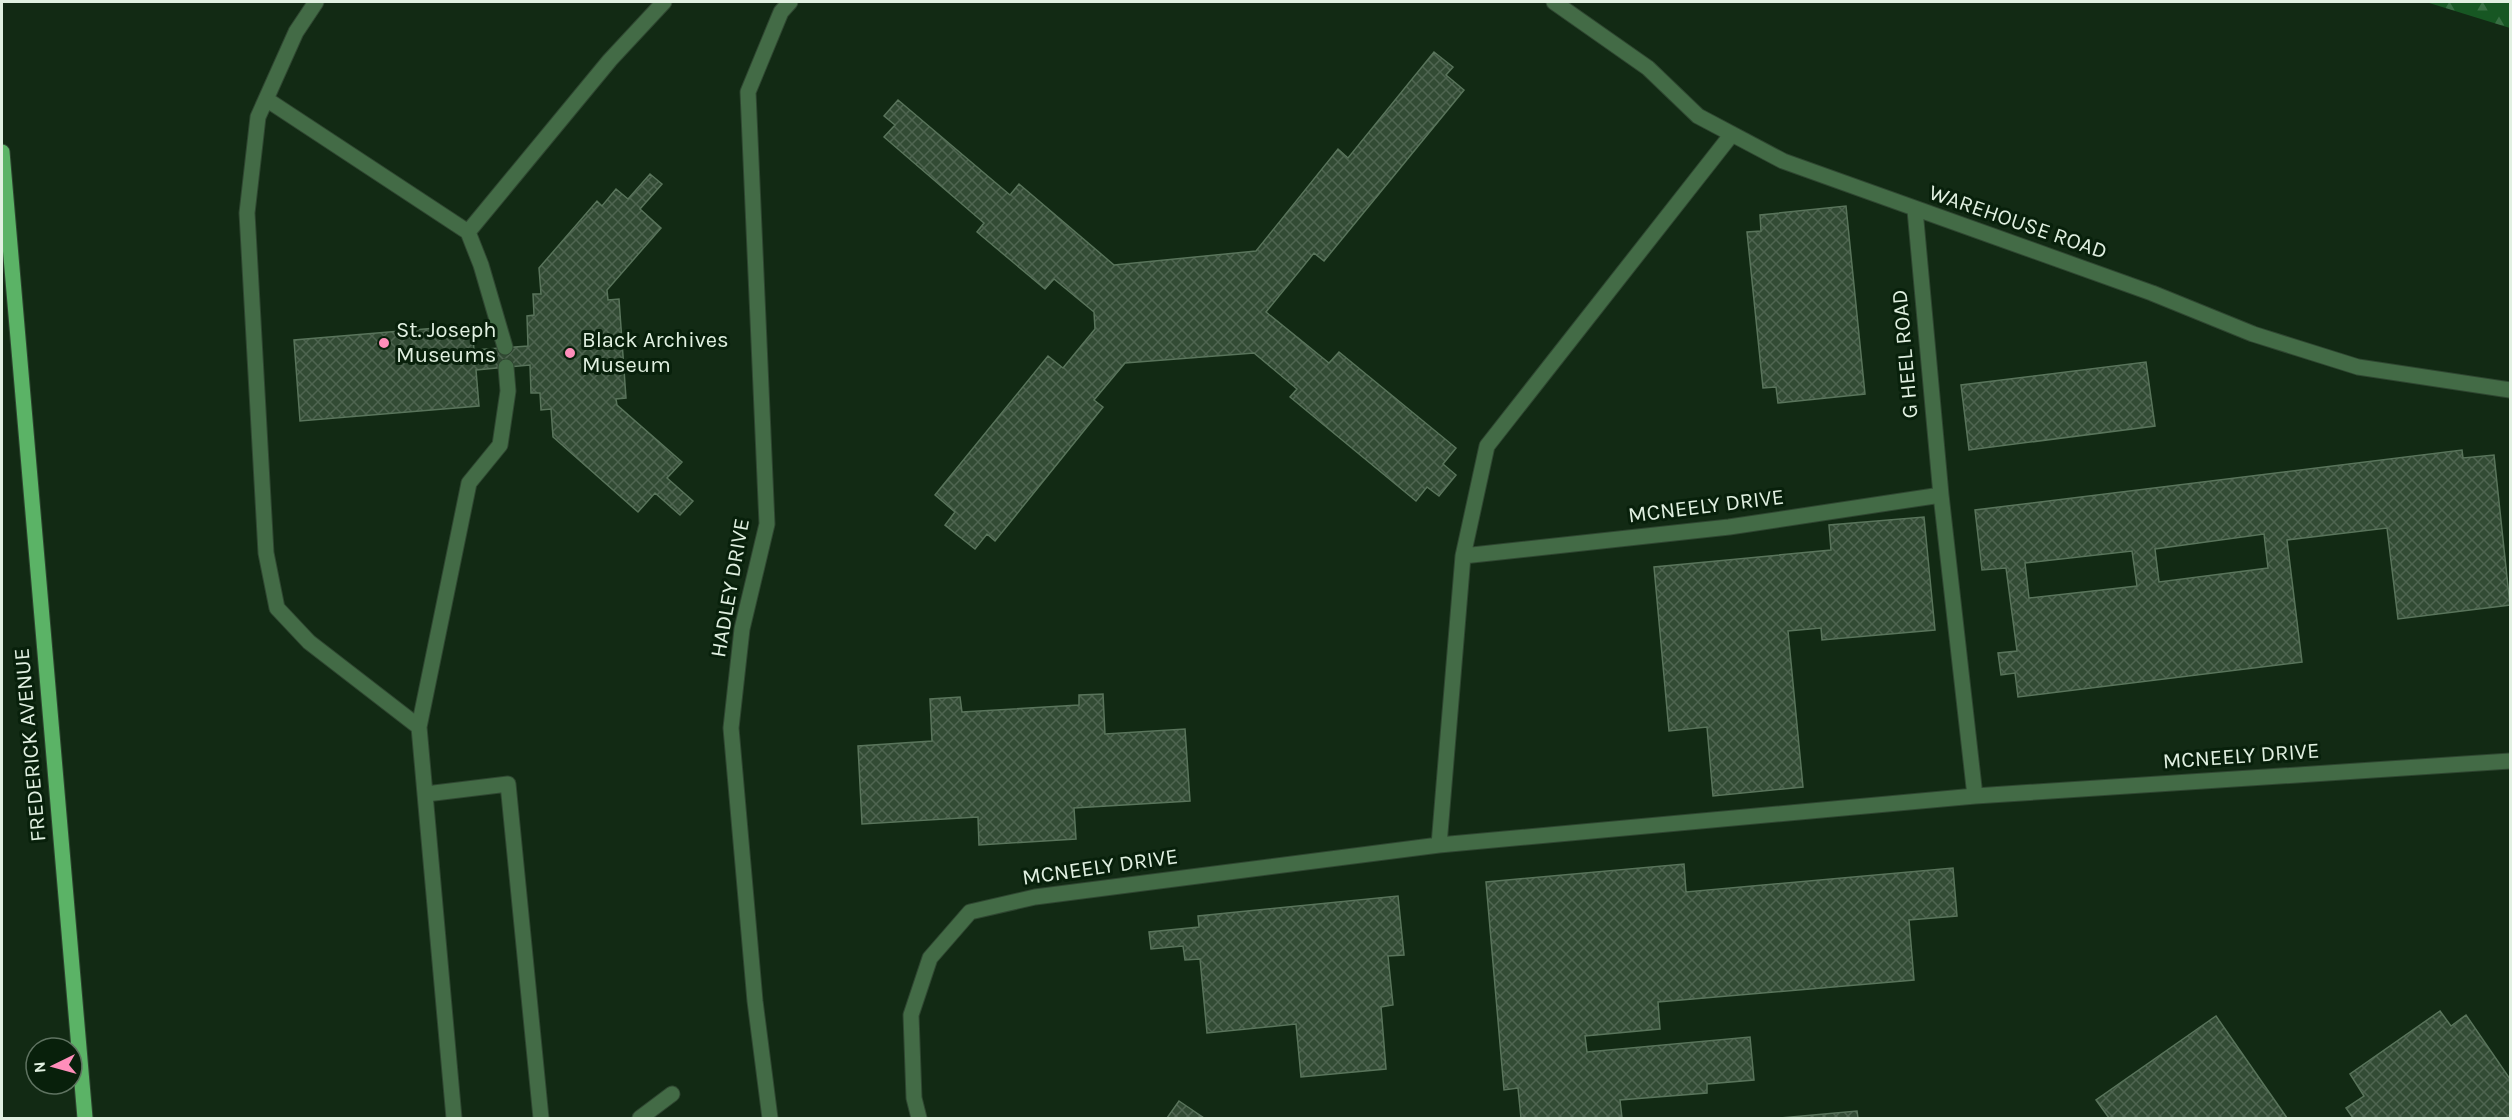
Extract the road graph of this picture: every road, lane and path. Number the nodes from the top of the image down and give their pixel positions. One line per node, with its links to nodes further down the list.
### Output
1 (316, 2): 5 (street)
2 (664, 2): 9 (street)
3 (790, 2): 25 (street, HADLEY DRIVE)
4 (1554, 2): 6 (street, WAREHOUSE ROAD)
5 (266, 99): 9 (street); 15 (street)
6 (1732, 134): 8 (street, WAREHOUSE ROAD); 14 (street)
7 (2, 152): 21 (main road, FREDERICK AVENUE)
8 (1915, 210): 12 (street, WAREHOUSE ROAD); 13 (street, G HEEL ROAD)
9 (468, 232): 10 (street)
10 (505, 347)
11 (506, 368): 15 (street)
12 (2511, 390)
13 (1941, 495): 14 (street, MCNEELY DRIVE); 18 (street)
14 (1463, 556): 19 (street)
15 (419, 727): 17 (street)
16 (2511, 761): 18 (street, MCNEELY DRIVE)
17 (426, 794): 22 (street); 23 (street)
18 (1976, 796): 19 (street, MCNEELY DRIVE)
19 (1439, 845): 26 (street, MCNEELY DRIVE)
20 (672, 1094): 24 (street)
21 (85, 1119)
22 (454, 1119)
23 (541, 1119)
24 (640, 1119)
25 (770, 1119)
26 (919, 1119)

